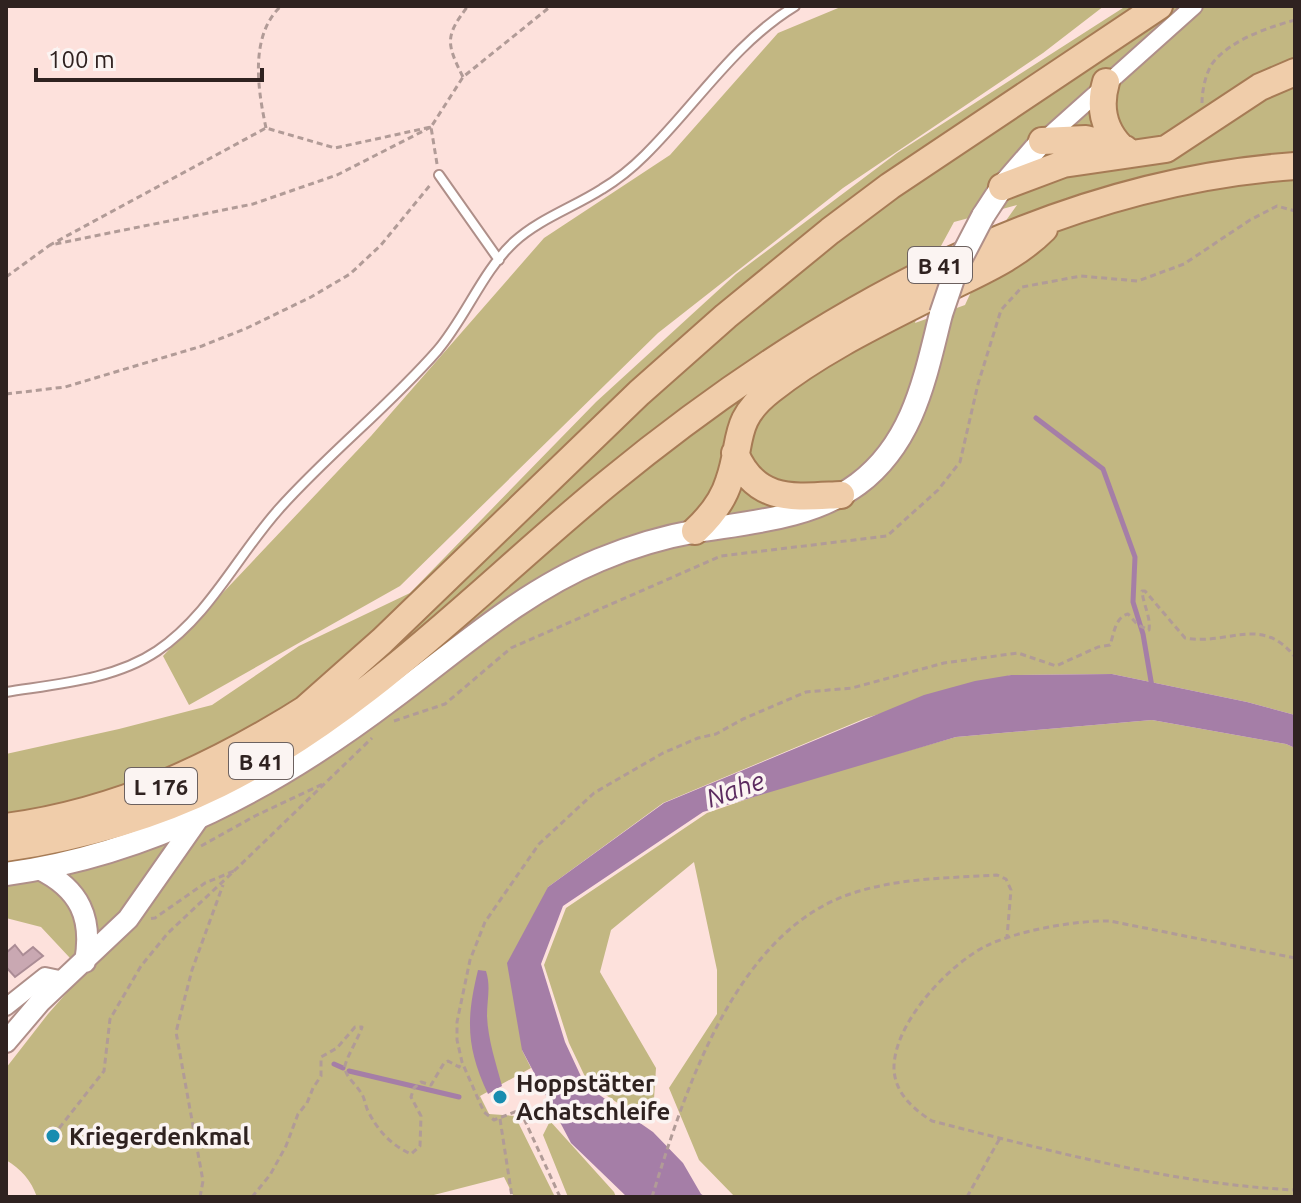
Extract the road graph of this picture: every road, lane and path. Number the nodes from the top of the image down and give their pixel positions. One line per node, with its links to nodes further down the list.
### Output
1 (281, 6): 13 (path)
2 (468, 6): 9 (path)
3 (551, 6): 9 (path)
4 (795, 6): 21 (lane)
5 (1159, 6): 31 (main road)
6 (1194, 6): 10 (street)
7 (1295, 20): 11 (path)
8 (1295, 72): 11 (main road)
9 (463, 77): 12 (path)
10 (1106, 82): 14 (street); 15 (main road)
11 (1203, 126): 15 (main road)
12 (431, 127): 13 (path); 17 (path); 20 (path)
13 (266, 128): 20 (path)
14 (1042, 141): 15 (main road); 18 (main road, L 176)
15 (1131, 150): 18 (main road)
16 (1295, 166): 19 (main road, B 41)
17 (439, 175): 21 (lane); 24 (path)
18 (1002, 187): 26 (main road, L 176, bridge)
19 (1055, 218): 25 (main road); 28 (main road, B 41)
20 (50, 245): 22 (path)
21 (499, 260): 30 (lane)
22 (6, 277)
23 (6, 386): 24 (path)
24 (9, 394)
25 (735, 453): 26 (main road); 27 (main road)
26 (841, 495): 27 (main road, L 176)
27 (695, 531): 33 (main road, L 176)
28 (477, 598): 31 (main road, L 176); 35 (main road, B 41)
29 (1295, 657): 47 (path)
30 (6, 692)
31 (303, 711): 34 (main road, L 176)
32 (326, 782): 36 (path)
33 (198, 819): 37 (main road, L 176); 40 (street)
34 (6, 827)
35 (6, 848)
36 (195, 849)
37 (39, 869): 38 (main road, L 176); 43 (street)
38 (6, 874)
39 (224, 881): 40 (path); 49 (path); 52 (path)
40 (128, 919): 43 (street)
41 (1007, 937): 42 (path); 50 (path); 56 (path)
42 (1295, 958)
43 (85, 962): 44 (street)
44 (64, 980): 45 (street); 46 (street)
45 (6, 1007)
46 (6, 1042)
47 (462, 1062): 48 (path); 53 (path)
48 (500, 1119): 54 (path); 55 (path)
49 (53, 1136)
50 (1000, 1138): 51 (path); 57 (path)
51 (1295, 1190)
52 (200, 1197)
53 (252, 1197)
54 (512, 1197)
55 (560, 1197)
56 (652, 1197)
57 (967, 1197)

